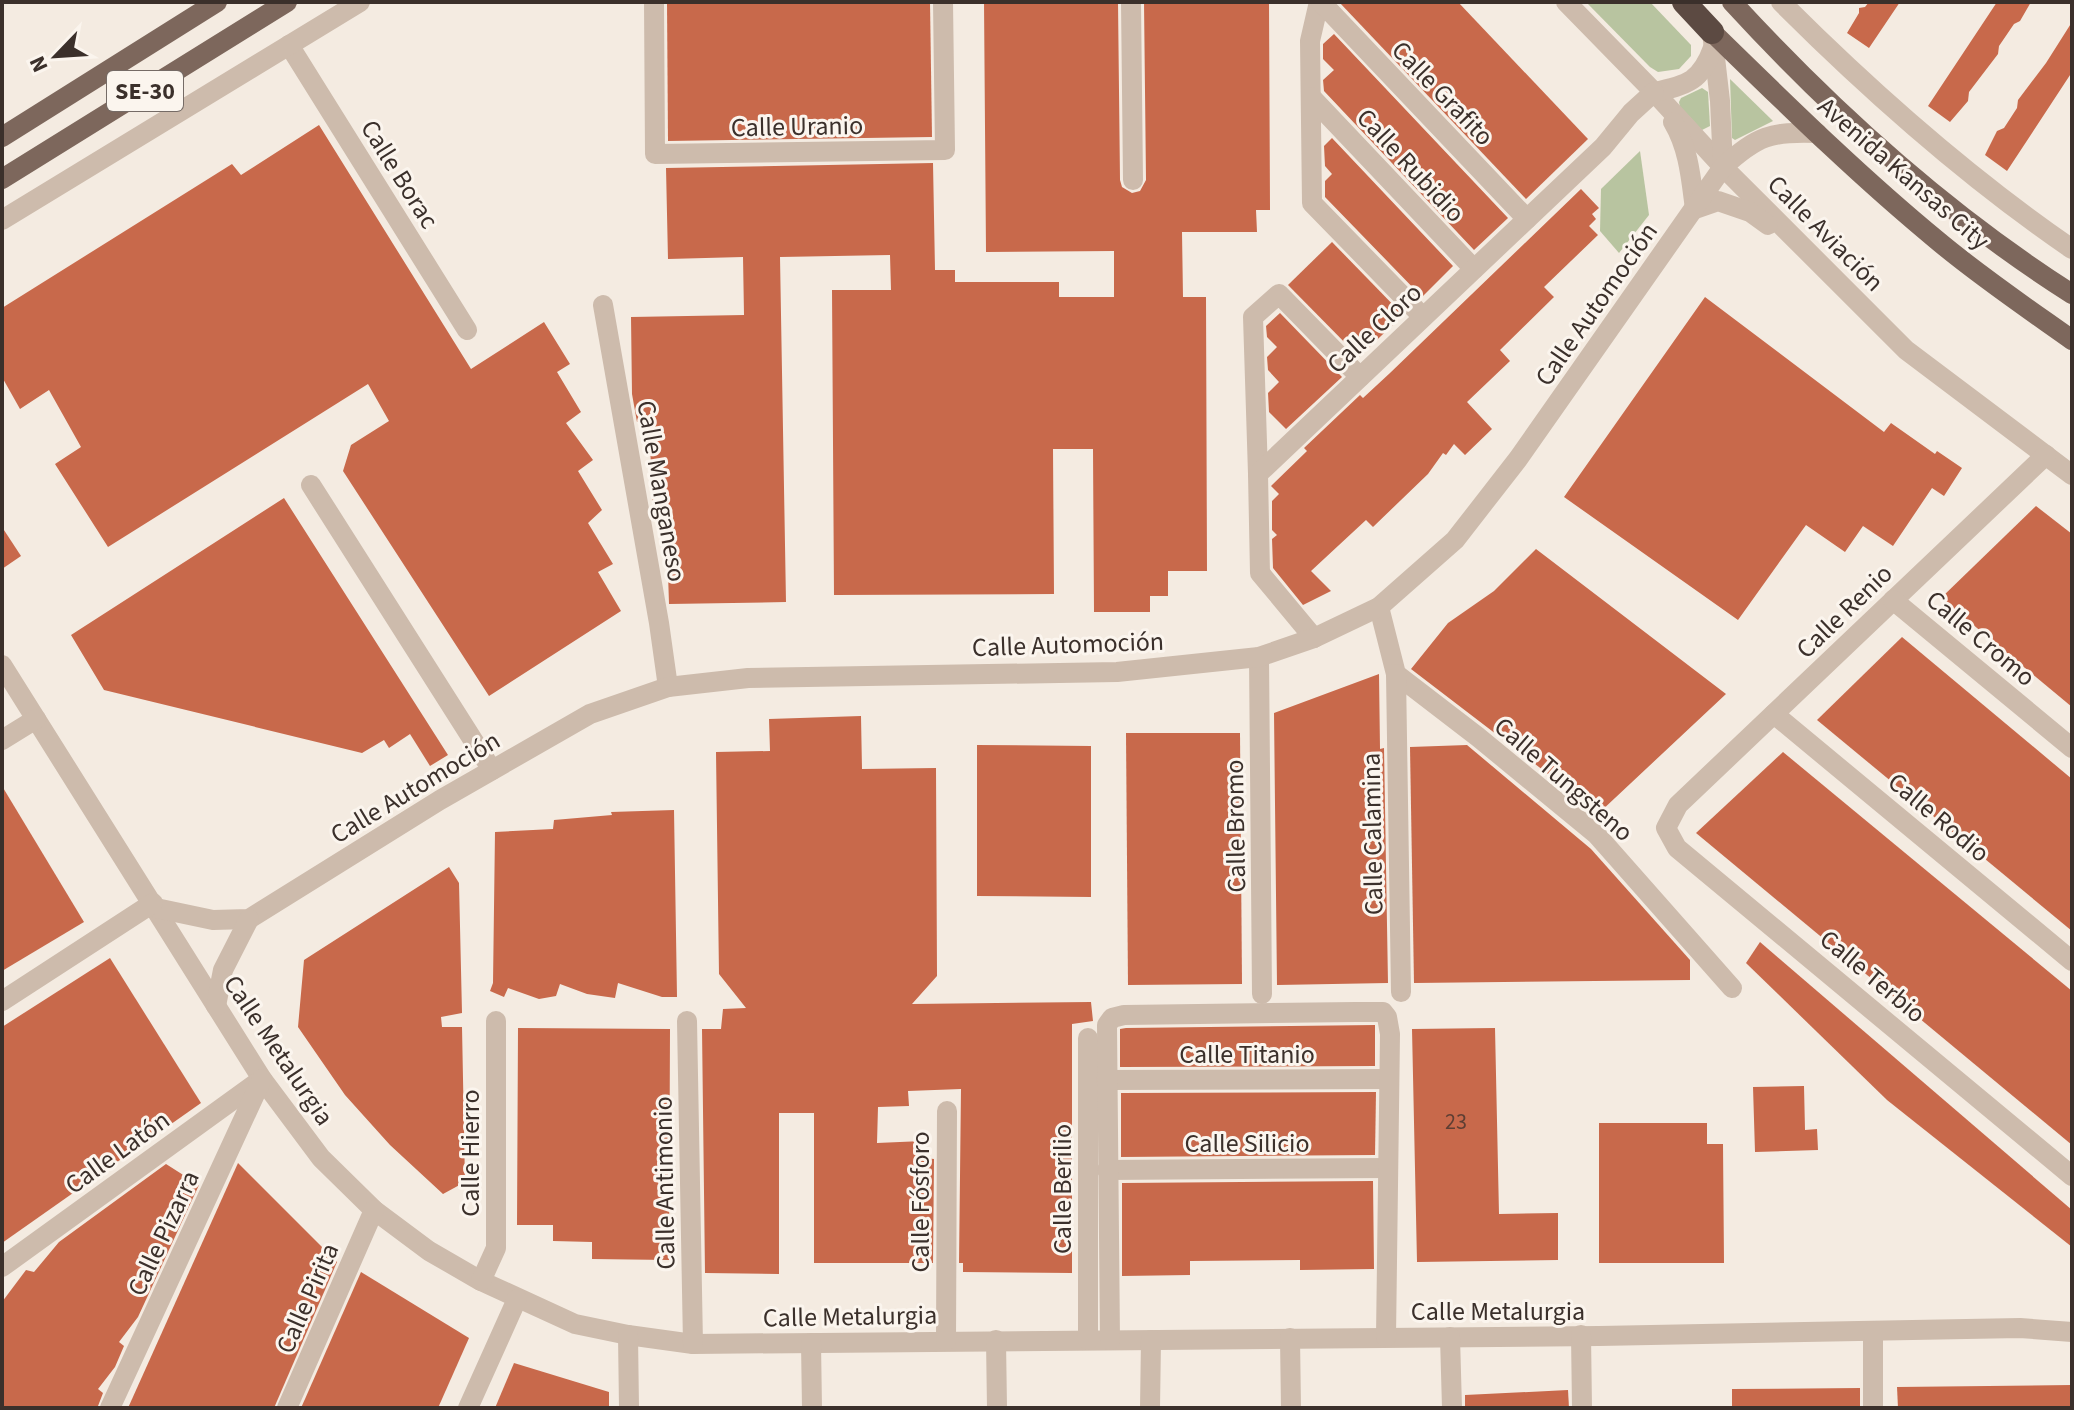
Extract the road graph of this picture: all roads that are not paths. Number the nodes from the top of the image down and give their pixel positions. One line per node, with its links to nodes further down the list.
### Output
1 (217, 2): 17 (main road, SE-30)
2 (287, 2): 19 (main road, SE-30)
3 (360, 2): 13 (street)
4 (654, 2): 5 (street, Calle Uranio)
5 (943, 2)
6 (1131, 2): 20 (street)
7 (1320, 2): 15 (street); 22 (street, Calle Grafito)
8 (1566, 2): 14 (street, Calle Aviación)
9 (1684, 2): 12 (highway)
10 (1732, 2): 27 (main road, Avenida Kansas City)
11 (1781, 2): 24 (street)
12 (1713, 40): 14 (street); 16 (main road, Avenida Kansas City); 18 (street)
13 (289, 45): 23 (street); 30 (street, Calle Borac)
14 (1654, 92): 18 (street, Calle Aviación); 21 (street); 22 (street, Calle Cloro)
15 (1311, 97): 26 (street, Calle Rubidio); 29 (street)
16 (1817, 133): 18 (street, Calle Automoción); 31 (main road, Avenida Kansas City)
17 (2, 137)
18 (1723, 167): 21 (street, Calle Automoción); 25 (street, Calle Aviación)
19 (2, 179)
20 (1133, 180)
21 (1695, 209): 25 (street); 38 (street, Calle Automoción)
22 (1527, 219): 26 (street, Calle Cloro)
23 (2, 220)
24 (2072, 249)
25 (1813, 257): 33 (street, Calle Aviación)
26 (1474, 269): 29 (street, Calle Cloro)
27 (2072, 294)
28 (603, 305): 43 (street, Calle Manganeso)
29 (1423, 317): 32 (street, Calle Cloro)
30 (467, 330)
31 (2072, 340)
32 (1360, 377): 34 (street, Calle Cloro); 34 (street)
33 (2046, 455): 35 (street, Calle Aviación); 37 (street, Calle Renio)
34 (1258, 474): 39 (street)
35 (2072, 475)
36 (311, 485): 48 (street)
37 (1893, 600): 44 (street, Calle Renio); 47 (street, Calle Cromo)
38 (1379, 607): 39 (street, Calle Automoción); 42 (street)
39 (1314, 638): 40 (street, Calle Automoción)
40 (1259, 657): 43 (street, Calle Automoción); 57 (street, Calle Bromo)
41 (2, 665): 45 (street, Calle Metalurgia)
42 (1396, 674): 55 (street, Calle Tungsteno); 56 (street, Calle Calamina)
43 (668, 687): 48 (street, Calle Automoción)
44 (1774, 714): 49 (street, Calle Renio); 54 (street, Calle Rodio)
45 (36, 719): 46 (street); 50 (street, Calle Metalurgia)
46 (2, 740)
47 (2072, 748)
48 (492, 770): 51 (street, Calle Automoción)
49 (1678, 805): 69 (street, Calle Terbio)
50 (154, 906): 52 (street); 53 (street, Calle Metalurgia); 58 (street)
51 (249, 919): 52 (street); 59 (street)
52 (213, 920): 53 (street)
53 (175, 940): 59 (street, Calle Metalurgia)
54 (2072, 961)
55 (1732, 988)
56 (1401, 992)
57 (1262, 994)
58 (2, 1001)
59 (216, 1006): 63 (street, Calle Metalurgia)
60 (496, 1021): 72 (street, Calle Hierro)
61 (687, 1021): 89 (street, Calle Antimonio)
62 (1088, 1038): 84 (street, Calle Berilio)
63 (262, 1079): 70 (street, Calle Metalurgia); 71 (street, Calle Latón); 90 (street, Calle Pizarra)
64 (1389, 1079): 65 (street, Calle Titanio); 65 (street); 67 (street)
65 (1106, 1080): 68 (street)
66 (947, 1111): 87 (street, Calle Fósforo)
67 (1387, 1168): 68 (street, Calle Silicio); 80 (street)
68 (1107, 1170): 85 (street)
69 (2072, 1176)
70 (374, 1210): 72 (street, Calle Metalurgia); 91 (street, Calle Pirita)
71 (2, 1267)
72 (481, 1281): 73 (street, Calle Metalurgia)
73 (517, 1299): 78 (street, Calle Metalurgia); 92 (street)
74 (2072, 1322): 75 (street, Calle Metalurgia)
75 (2020, 1328): 76 (street, Calle Metalurgia); 77 (street, Calle Metalurgia)
76 (1873, 1331): 79 (street, Calle Metalurgia); 100 (street)
77 (2072, 1332)
78 (628, 1335): 89 (street, Calle Metalurgia); 93 (street)
79 (1581, 1335): 81 (street, Calle Metalurgia); 99 (street)
80 (1386, 1337): 81 (street, Calle Metalurgia); 82 (street, Calle Metalurgia)
81 (1450, 1337): 98 (street)
82 (1290, 1338): 86 (street, Calle Metalurgia); 97 (street)
83 (996, 1340): 84 (street, Calle Metalurgia); 87 (street, Calle Metalurgia); 95 (street)
84 (1088, 1340): 85 (street, Calle Metalurgia)
85 (1110, 1340): 86 (street, Calle Metalurgia)
86 (1151, 1340): 96 (street)
87 (946, 1341): 88 (street, Calle Metalurgia)
88 (811, 1343): 89 (street, Calle Metalurgia); 94 (street)
89 (693, 1344)
90 (110, 1408)
91 (287, 1408)
92 (468, 1408)
93 (629, 1408)
94 (812, 1408)
95 (997, 1408)
96 (1150, 1408)
97 (1291, 1408)
98 (1452, 1408)
99 (1582, 1408)
100 (1873, 1408)

